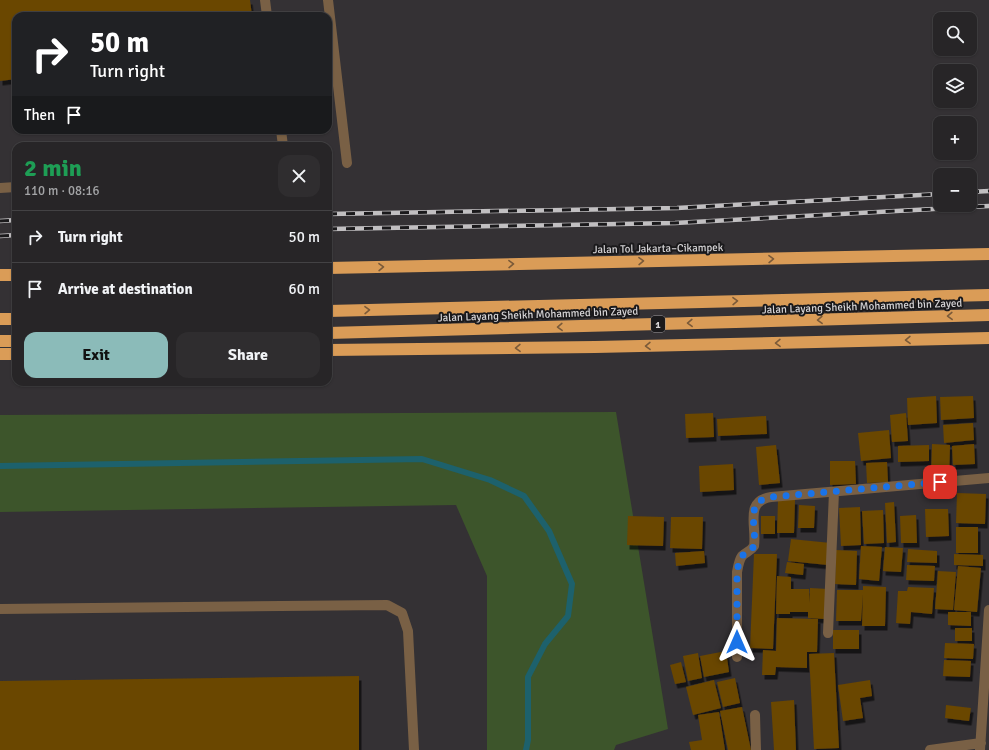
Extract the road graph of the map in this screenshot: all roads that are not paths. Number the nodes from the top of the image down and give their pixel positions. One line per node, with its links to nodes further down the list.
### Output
1 (265, 0): 3 (street)
2 (328, 0): 4 (street)
3 (266, 12)
4 (329, 12)
5 (332, 35): 6 (street)
6 (347, 164)
7 (0, 188): 8 (street)
8 (12, 188)
9 (989, 254): 10 (highway, Jalan Tol Jakarta–Cikampek, one-way to 9)
10 (332, 268)
11 (12, 274): 12 (highway)
12 (0, 275)
13 (989, 295): 14 (highway, Jalan Layang Sheikh Mohammed bin Zayed / 1, one-way to 13)
14 (332, 311)
15 (989, 315): 18 (highway, Jalan Layang Sheikh Mohammed bin Zayed / 1, one-way to 18)
16 (12, 319): 17 (highway)
17 (0, 320)
18 (332, 333)
19 (989, 338): 22 (highway, 1, one-way to 22)
20 (0, 341): 21 (highway)
21 (12, 341)
22 (332, 350)
23 (0, 354): 24 (highway)
24 (12, 354)
25 (989, 478): 26 (street)
26 (834, 492): 29 (street); 30 (street)
27 (0, 609): 34 (street)
28 (989, 610): 31 (street)
29 (828, 633)
30 (737, 657)
31 (987, 678): 33 (street)
32 (755, 715): 35 (street)
33 (981, 746): 36 (street)
34 (414, 750)
35 (756, 750)
36 (930, 750)

